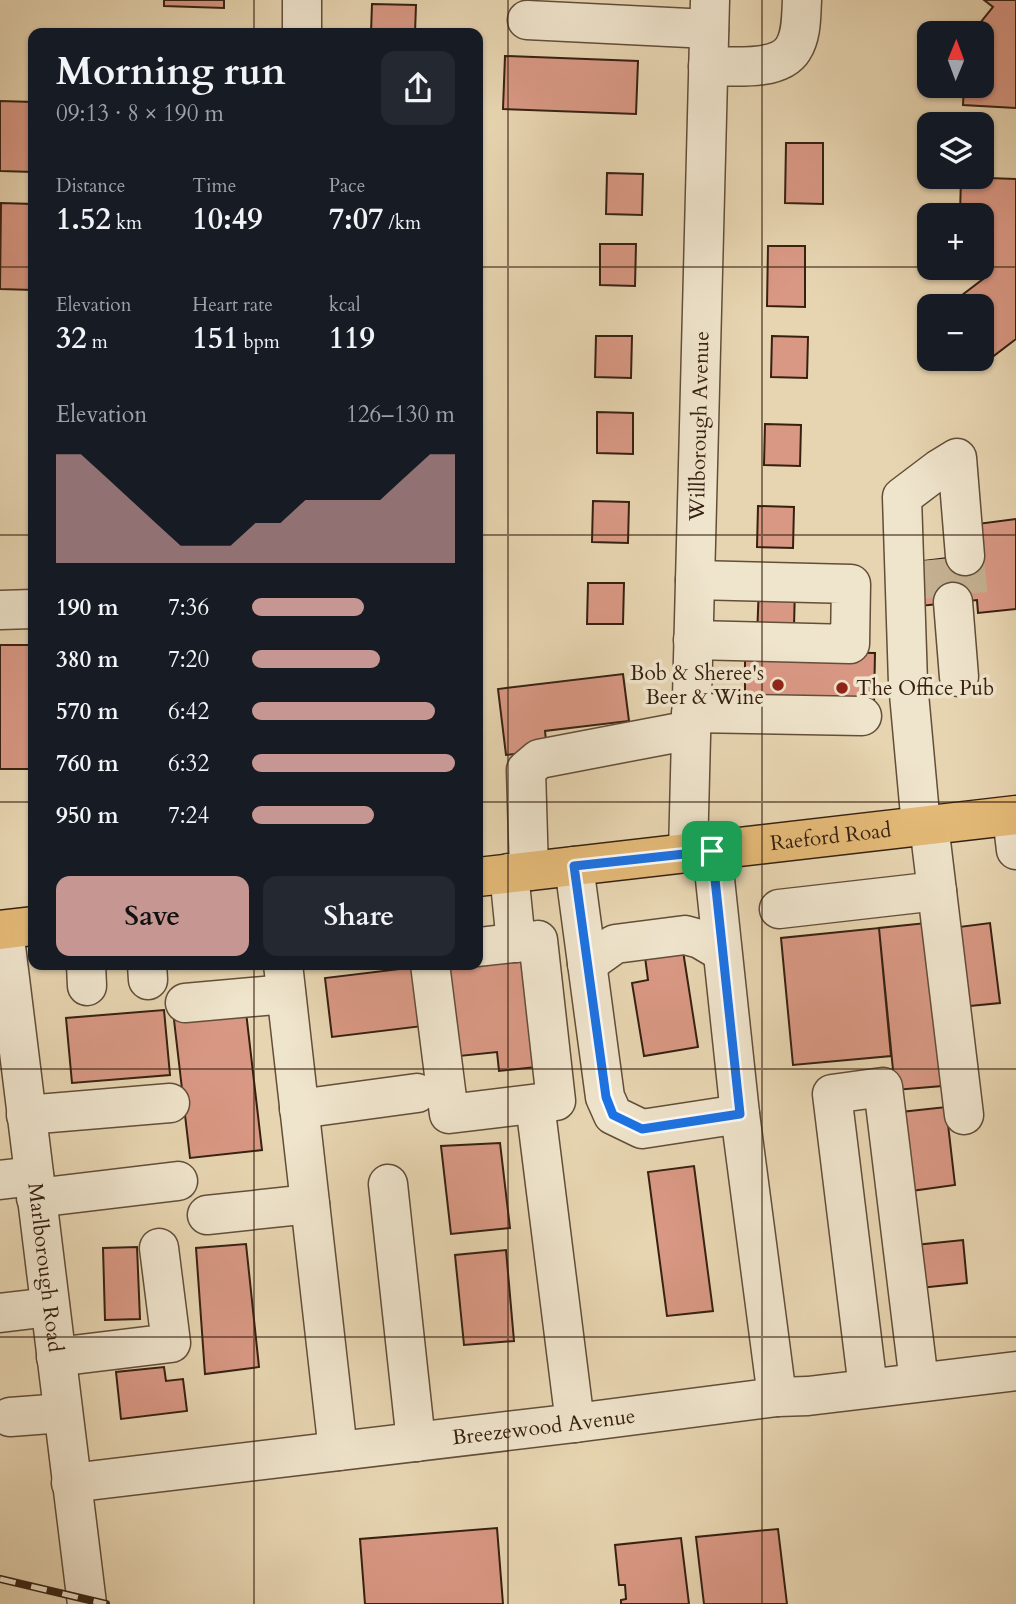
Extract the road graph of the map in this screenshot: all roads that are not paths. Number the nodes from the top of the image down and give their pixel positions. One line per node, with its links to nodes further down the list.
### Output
1 (302, 0): 5 (street)
2 (802, 0): 6 (street)
3 (709, 14): 4 (street); 6 (street, Willborough Avenue)
4 (527, 20)
5 (302, 28)
6 (708, 66): 8 (street, Willborough Avenue)
7 (948, 558): 16 (street)
8 (695, 580): 12 (street, Willborough Avenue); 12 (street)
9 (28, 609): 11 (street)
10 (953, 609): 13 (street)
11 (0, 610)
12 (693, 640): 15 (street, Willborough Avenue)
13 (950, 678)
14 (862, 716): 15 (street)
15 (691, 722): 18 (street, Willborough Avenue); 20 (street)
16 (925, 826): 17 (main road, Raeford Road); 18 (main road, Raeford Road); 21 (street)
17 (1015, 827)
18 (700, 852): 19 (main road, Raeford Road); 26 (street, Willborough Avenue)
19 (574, 866): 20 (main road, Raeford Road); 27 (street)
20 (505, 874): 24 (street)
21 (937, 891): 22 (street); 38 (street)
22 (779, 909)
23 (12, 929): 30 (street, Marlborough Road)
24 (516, 943): 25 (street); 34 (street)
25 (483, 946)
26 (722, 952): 27 (street); 36 (street, Willborough Avenue)
27 (587, 964): 36 (street)
28 (431, 970): 34 (street)
29 (284, 979): 31 (street); 35 (street)
30 (6, 999): 37 (street, Marlborough Road)
31 (185, 1003)
32 (417, 1093): 35 (street)
33 (170, 1103): 37 (street)
34 (535, 1104): 54 (street)
35 (299, 1109): 42 (street)
36 (740, 1114): 51 (street, Willborough Avenue)
37 (26, 1115): 41 (street, Marlborough Road)
38 (964, 1115)
39 (178, 1181): 41 (street)
40 (388, 1184): 55 (street)
41 (24, 1185): 45 (street, Marlborough Road)
42 (310, 1204): 43 (street); 56 (street)
43 (207, 1215)
44 (159, 1248): 47 (street)
45 (50, 1307): 46 (street); 47 (street, Marlborough Road)
46 (0, 1313)
47 (56, 1357): 52 (street, Marlborough Road)
48 (1016, 1371): 49 (street, Breezewood Avenue)
49 (919, 1382): 50 (street, Breezewood Avenue); 50 (street)
50 (868, 1388): 51 (street, Breezewood Avenue)
51 (777, 1397): 54 (street, Breezewood Avenue)
52 (63, 1413): 53 (street); 57 (street, Marlborough Road)
53 (10, 1417)
54 (575, 1423): 55 (street, Breezewood Avenue)
55 (416, 1442): 56 (street, Breezewood Avenue)
56 (338, 1451): 57 (street, Breezewood Avenue)
57 (71, 1483): 58 (street, Marlborough Road)
58 (87, 1604)

